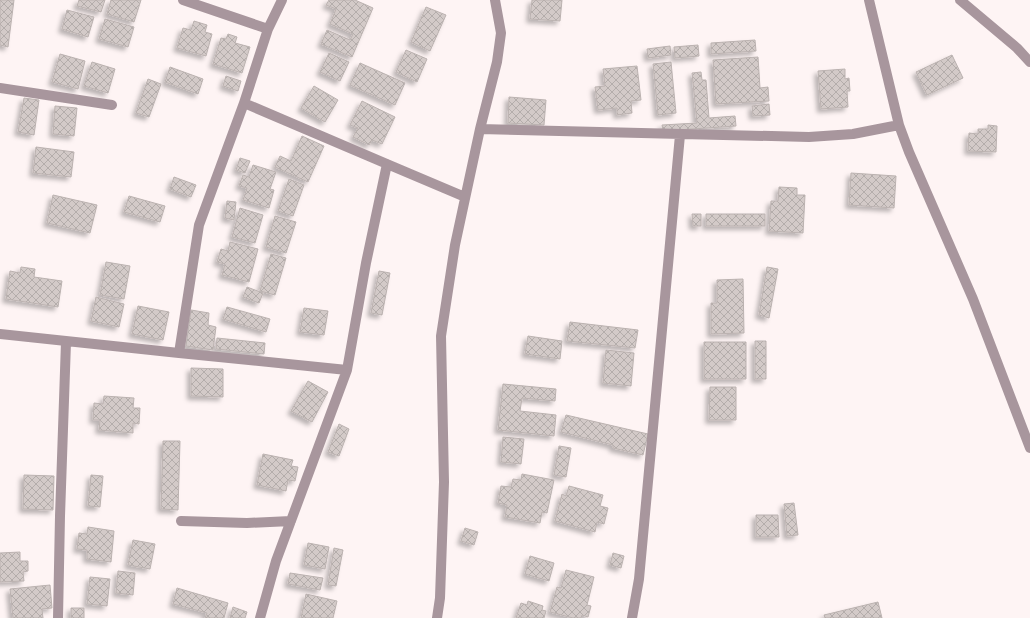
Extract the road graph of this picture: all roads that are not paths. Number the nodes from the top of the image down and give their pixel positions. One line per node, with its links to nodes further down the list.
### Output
1 (183, 0): 6 (street)
2 (282, 0): 6 (street)
3 (495, 0): 12 (street)
4 (868, 0): 11 (street)
5 (960, 0): 7 (street)
6 (268, 29): 9 (street)
7 (1030, 62)
8 (0, 88): 10 (street)
9 (244, 103): 14 (street); 18 (street)
10 (112, 105)
11 (899, 124): 13 (street); 20 (street)
12 (480, 129): 13 (street); 15 (street)
13 (680, 135): 26 (street)
14 (387, 164): 15 (street); 19 (street)
15 (465, 197): 25 (street)
16 (0, 334): 17 (street)
17 (66, 342): 18 (street); 23 (street)
18 (179, 353): 19 (street)
19 (347, 370): 22 (street)
20 (1030, 448)
21 (180, 521): 22 (street)
22 (291, 521): 24 (street)
23 (58, 618)
24 (260, 618)
25 (437, 618)
26 (632, 618)

